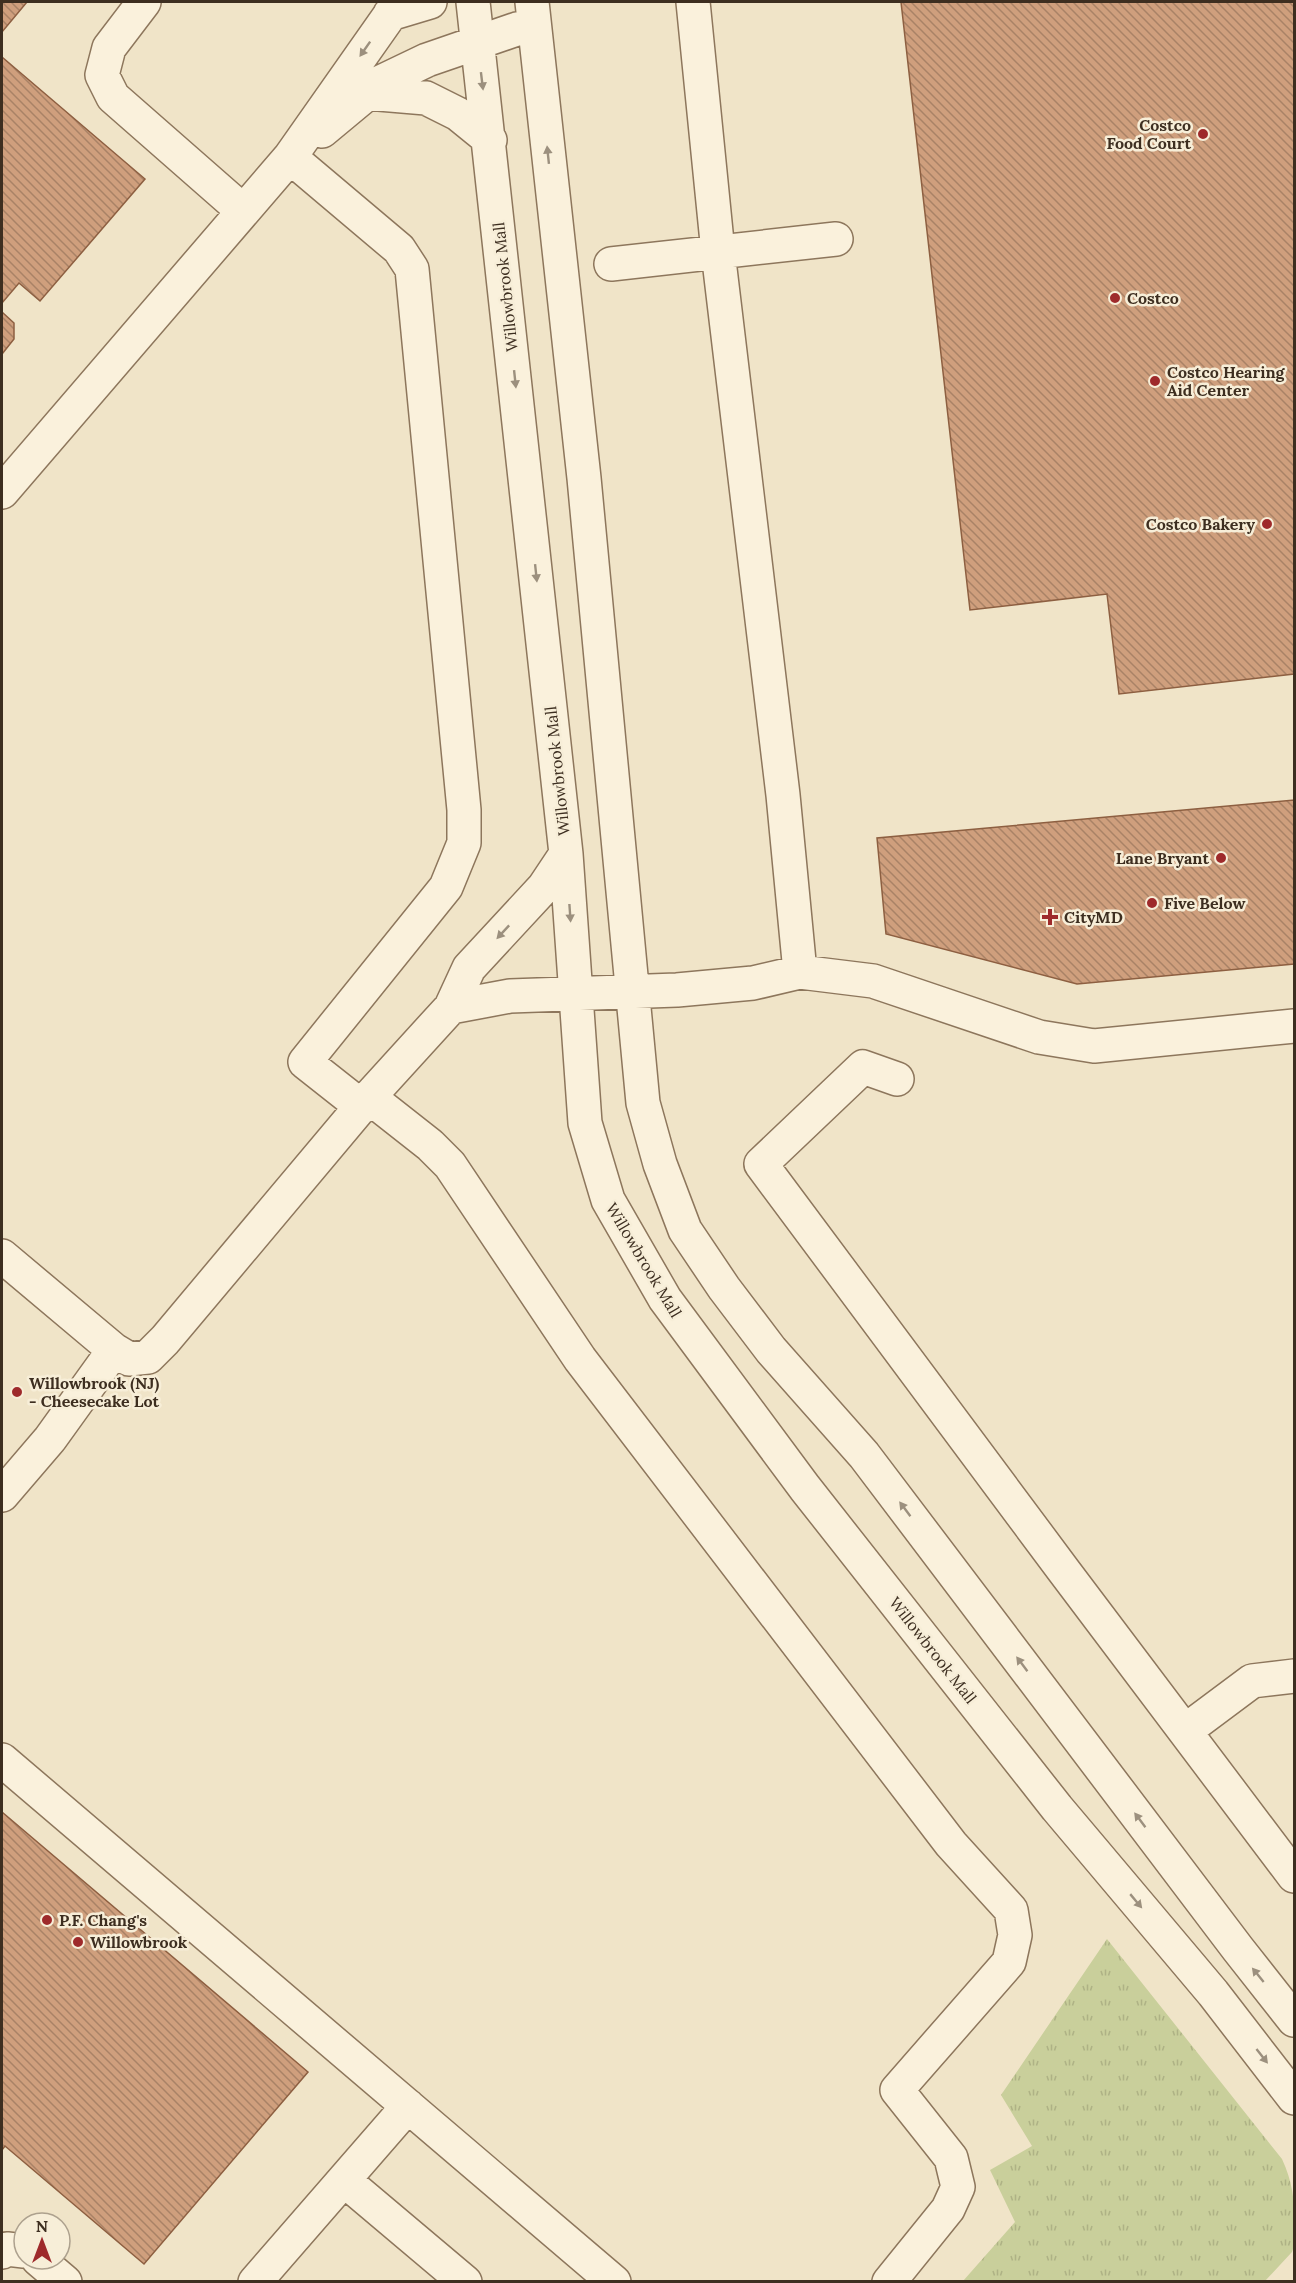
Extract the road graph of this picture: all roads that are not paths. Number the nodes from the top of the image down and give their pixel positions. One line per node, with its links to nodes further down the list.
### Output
1 (144, 2): 11 (street)
2 (430, 2): 5 (street)
3 (473, 2): 7 (street, Willowbrook Mall)
4 (693, 2): 13 (street)
5 (394, 8): 10 (street, one-way to 10)
6 (533, 14): 7 (street); 18 (street, one-way to 6)
7 (477, 44): 8 (street); 9 (street, Willowbrook Mall, one-way to 9)
8 (367, 93): 9 (street); 10 (street)
9 (490, 140): 16 (street, Willowbrook Mall, one-way to 16)
10 (290, 157): 11 (street); 23 (street)
11 (243, 211): 15 (street)
12 (836, 239): 13 (street)
13 (718, 252): 14 (street); 17 (street)
14 (611, 264)
15 (2, 492)
16 (566, 854): 19 (street, Willowbrook Mall, one-way to 19); 20 (street, one-way to 20)
17 (800, 972): 18 (street); 21 (street)
18 (633, 992): 19 (street); 31 (street, one-way to 18)
19 (577, 994): 20 (street); 32 (street, Willowbrook Mall, one-way to 32)
20 (451, 1007): 23 (street)
21 (1294, 1026)
22 (897, 1079): 28 (street)
23 (366, 1102): 25 (street); 40 (street)
24 (2, 1256): 25 (street)
25 (114, 1350): 26 (street)
26 (2, 1495)
27 (1294, 1676): 28 (street)
28 (1185, 1731): 30 (street)
29 (2, 1761): 33 (street)
30 (1294, 1876)
31 (1294, 2020)
32 (1294, 2098)
33 (408, 2106): 34 (street); 39 (street)
34 (344, 2180): 37 (street); 38 (street)
35 (52, 2271): 36 (street)
36 (65, 2282)
37 (255, 2282)
38 (465, 2282)
39 (614, 2282)
40 (890, 2282)

